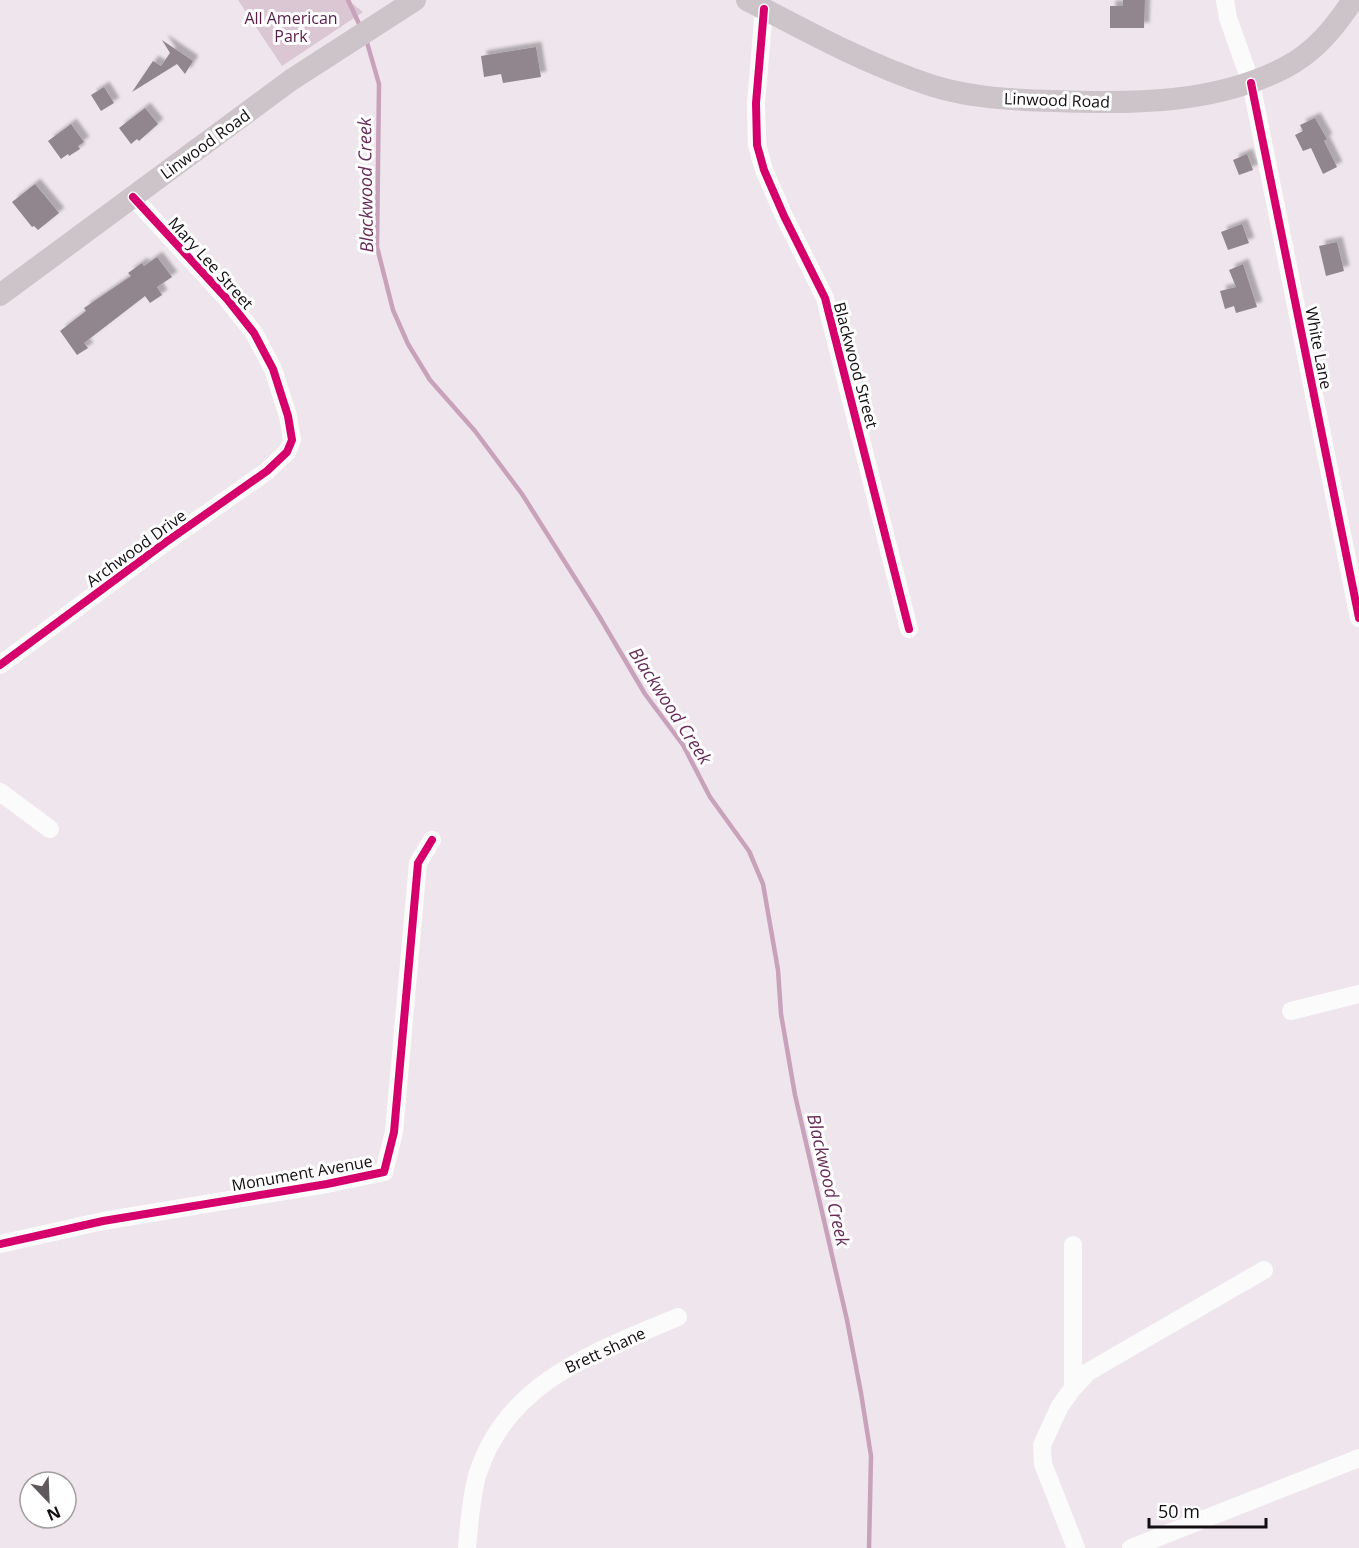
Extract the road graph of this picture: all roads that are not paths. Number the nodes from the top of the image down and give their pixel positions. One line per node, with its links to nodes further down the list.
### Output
1 (415, 0): 6 (main road, Linwood Road)
2 (1225, 0): 5 (street, White Lane)
3 (1353, 0): 5 (main road, Linwood Road)
4 (756, 4): 5 (main road, Linwood Road); 10 (street, Blackwood Street)
5 (1251, 83): 9 (street, White Lane)
6 (133, 197): 7 (main road, Linwood Road); 8 (street, Mary Lee Street)
7 (0, 295)
8 (287, 452): 11 (street, Archwood Drive)
9 (1359, 618)
10 (909, 628)
11 (0, 665)
12 (0, 792): 13 (street)
13 (50, 829)
14 (432, 840): 17 (street, Monument Avenue)
15 (1359, 994): 16 (street)
16 (1291, 1011)
17 (0, 1244)
18 (1073, 1245): 21 (street)
19 (1264, 1270): 21 (street)
20 (678, 1317): 23 (street, Brett shane)
21 (1073, 1388): 24 (street)
22 (1359, 1458): 25 (street)
23 (467, 1548)
24 (1076, 1548)
25 (1131, 1548)

